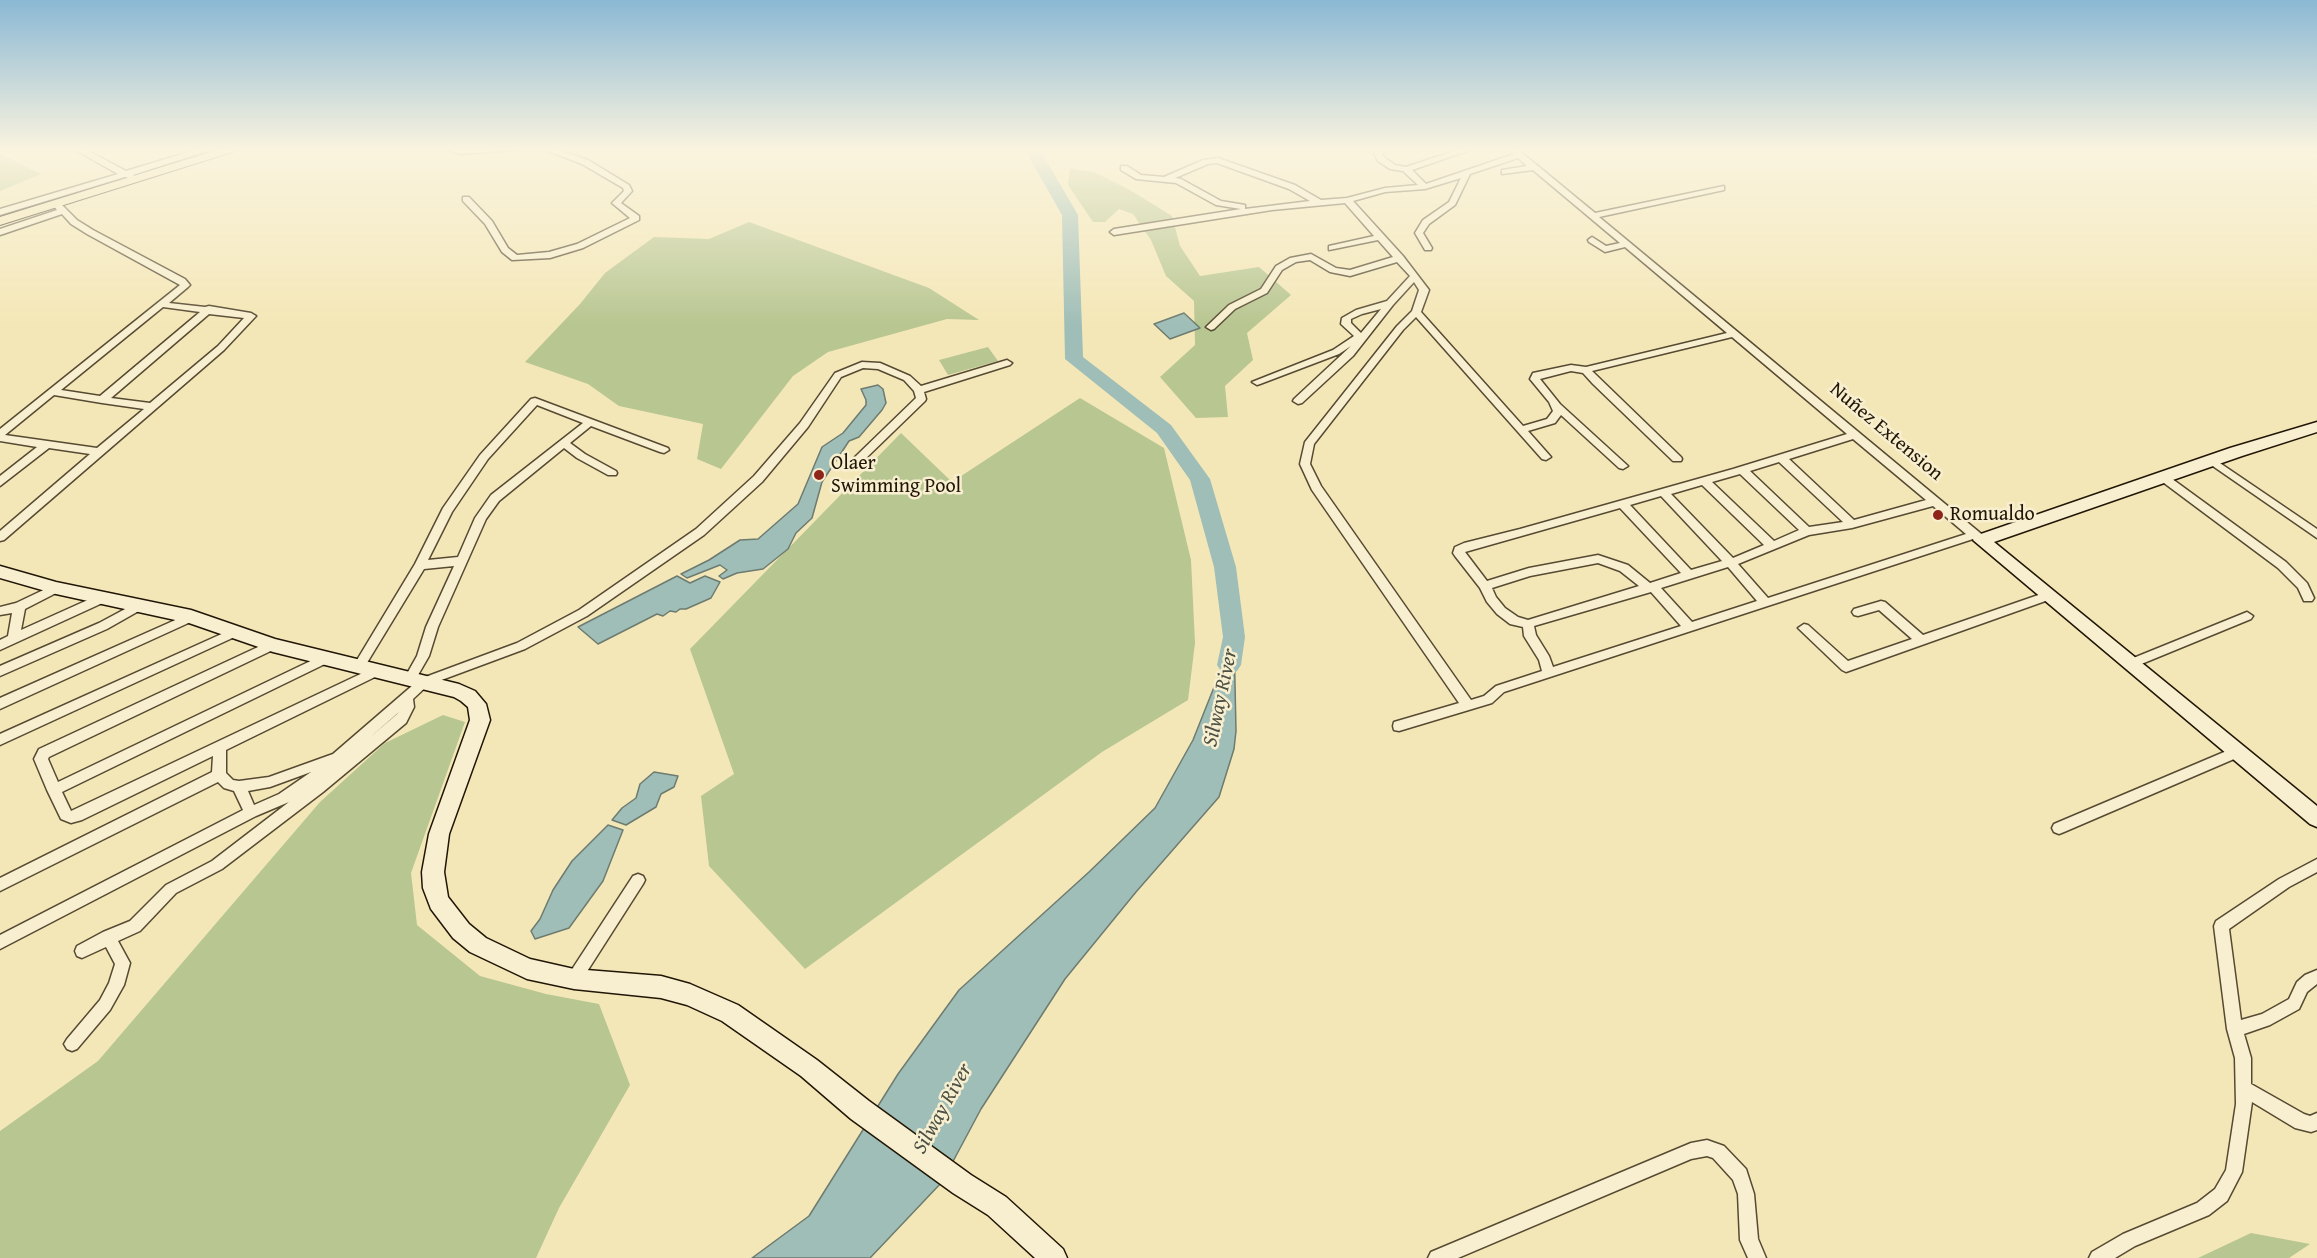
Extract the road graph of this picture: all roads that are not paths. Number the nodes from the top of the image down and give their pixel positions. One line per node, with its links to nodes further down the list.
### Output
1 (20, 207): 11 (street)
2 (62, 207): 10 (main road)
3 (473, 207): 13 (street)
4 (621, 207): 13 (street)
5 (1279, 207): 17 (street)
6 (1353, 207): 18 (street)
7 (1447, 207): 22 (street)
8 (1583, 207): 12 (street, Nuñez Extension)
9 (1636, 207): 12 (street)
10 (59, 208): 14 (main road); 16 (street); 26 (street)
11 (0, 212)
12 (1594, 216): 20 (street, Nuñez Extension)
13 (636, 218): 15 (street)
14 (0, 221)
15 (647, 223)
16 (0, 232)
17 (1114, 232)
18 (1381, 237): 21 (street); 23 (street)
19 (1592, 240): 20 (street)
20 (1627, 244): 30 (street, Nuñez Extension)
21 (1332, 248)
22 (1428, 248)
23 (1400, 258): 24 (street); 29 (street)
24 (1415, 276): 25 (street); 28 (street)
25 (1390, 303): 31 (street); 31 (street)
26 (164, 304): 27 (street); 36 (street)
27 (209, 309): 37 (street); 40 (street)
28 (1416, 312): 43 (street); 103 (street)
29 (1211, 327)
30 (1734, 334): 33 (street); 44 (street, Nuñez Extension)
31 (1360, 337): 34 (street); 38 (street)
32 (1007, 363): 35 (street)
33 (1586, 370): 39 (street); 53 (street)
34 (1257, 382)
35 (919, 390): 52 (street); 101 (street)
36 (52, 392): 37 (street); 45 (street)
37 (102, 400): 40 (street)
38 (1298, 401)
39 (1557, 406): 43 (street); 55 (street)
40 (153, 407): 49 (street)
41 (590, 422): 46 (street); 48 (street); 72 (street)
42 (2317, 427): 54 (main road)
43 (1523, 429): 50 (street)
44 (1854, 435): 51 (street); 62 (street, Nuñez Extension)
45 (0, 436): 47 (street)
46 (565, 444): 57 (street); 70 (street)
47 (46, 445): 49 (street); 60 (street)
48 (664, 450)
49 (100, 452): 67 (street)
50 (1546, 457)
51 (1782, 458): 56 (street); 64 (street)
52 (859, 459)
53 (1677, 459)
54 (2211, 460): 58 (main road); 66 (street)
55 (1623, 466)
56 (1743, 470): 59 (street); 65 (street)
57 (612, 473)
58 (2163, 477): 68 (main road); 80 (street)
59 (1704, 480): 61 (street); 69 (street)
60 (0, 482)
61 (1663, 492): 63 (street); 71 (street)
62 (1934, 502): 64 (street); 68 (street, Nuñez Extension)
63 (1622, 504): 74 (street); 75 (street)
64 (1852, 524): 65 (street)
65 (1807, 531): 69 (street)
66 (2317, 534)
67 (0, 537)
68 (1978, 538): 78 (main road, Nuñez Extension); 81 (street)
69 (1772, 546): 71 (street)
70 (462, 561): 72 (street); 101 (street)
71 (1730, 562): 74 (street); 81 (street)
72 (420, 565): 98 (street)
73 (0, 572): 77 (main road)
74 (1688, 574): 76 (street)
75 (1485, 586): 76 (street); 88 (street)
76 (1651, 587): 88 (street); 89 (street)
77 (56, 588): 79 (main road); 83 (street)
78 (2047, 596): 93 (street); 97 (main road, Nuñez Extension)
79 (105, 597): 82 (main road); 92 (street)
80 (2308, 598)
81 (1764, 602): 89 (street)
82 (141, 605): 87 (main road); 99 (street)
83 (19, 607): 84 (street); 92 (street)
84 (0, 611)
85 (1858, 612): 93 (street)
86 (2247, 616): 97 (street)
87 (192, 617): 91 (main road); 102 (street)
88 (1528, 624): 100 (street)
89 (1689, 627): 100 (street)
90 (1804, 628): 93 (street)
91 (237, 631): 95 (main road); 105 (street)
92 (14, 639): 94 (street)
93 (1921, 640)
94 (0, 645)
95 (273, 645): 96 (main road); 111 (street)
96 (325, 659): 98 (main road); 111 (street)
97 (2130, 664): 107 (main road, Nuñez Extension)
98 (367, 670): 101 (main road); 106 (street)
99 (0, 671)
100 (1549, 674): 103 (street)
101 (413, 687): 108 (street); 118 (street); 122 (main road)
102 (0, 704)
103 (1467, 705): 104 (street)
104 (1399, 726)
105 (0, 740)
106 (220, 747): 109 (street); 111 (street)
107 (2236, 752): 113 (main road, Nuñez Extension); 114 (street)
108 (338, 756): 110 (street); 112 (street)
109 (219, 775): 110 (street); 117 (street)
110 (239, 787): 112 (street)
111 (54, 790)
112 (251, 812): 119 (street)
113 (2317, 818)
114 (2059, 828)
115 (2317, 865): 123 (street)
116 (638, 880): 122 (street)
117 (0, 885)
118 (108, 937): 120 (street); 124 (street)
119 (0, 942)
120 (82, 951)
121 (2317, 978): 123 (street)
122 (574, 979): 127 (main road)
123 (2235, 1029): 125 (street)
124 (72, 1044)
125 (2244, 1088): 126 (street); 130 (street)
126 (2317, 1121)
127 (1054, 1258)
128 (1437, 1258): 129 (street)
129 (1757, 1258)
130 (2098, 1258)

